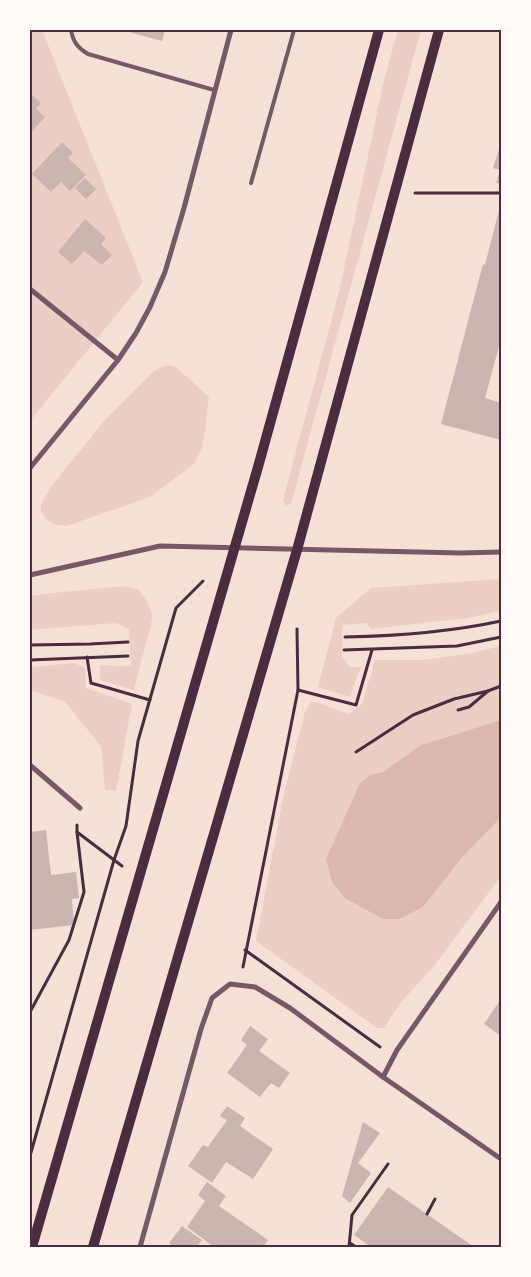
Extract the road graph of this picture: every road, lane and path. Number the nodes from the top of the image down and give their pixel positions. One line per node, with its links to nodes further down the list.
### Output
1 (71, 30): 6 (lane)
2 (231, 30): 6 (street)
3 (294, 30): 7 (lane)
4 (379, 30): 13 (main road)
5 (439, 30): 9 (main road)
6 (214, 90): 11 (street)
7 (251, 183)
8 (501, 193): 9 (path)
9 (394, 194): 14 (main road)
10 (30, 289): 11 (street)
11 (118, 360): 12 (street)
12 (30, 468)
13 (235, 549): 14 (street); 16 (street); 39 (main road)
14 (297, 550): 15 (street); 53 (main road)
15 (501, 552)
16 (30, 575)
17 (209, 575): 32 (path)
18 (297, 620): 30 (path)
19 (501, 622): 20 (path)
20 (345, 637)
21 (501, 637): 25 (path)
22 (128, 642): 23 (path)
23 (30, 645)
24 (344, 650): 25 (path)
25 (372, 650): 30 (path)
26 (128, 656): 27 (path)
27 (87, 657): 28 (path); 32 (path)
28 (30, 660)
29 (501, 686): 31 (path)
30 (298, 690): 41 (path)
31 (488, 691): 33 (path); 34 (path)
32 (150, 700): 38 (path)
33 (458, 710)
34 (356, 752)
35 (30, 765): 36 (street)
36 (80, 808): 37 (path)
37 (76, 832): 38 (path); 43 (path)
38 (114, 860): 39 (path); 46 (path)
39 (139, 878): 52 (main road)
40 (501, 902): 44 (street)
41 (245, 950): 42 (path); 44 (path)
42 (240, 985): 45 (street); 54 (street)
43 (30, 1012)
44 (393, 1056): 45 (street)
45 (383, 1077): 47 (street)
46 (30, 1156)
47 (501, 1159)
48 (388, 1164): 51 (path)
49 (435, 1199): 50 (path)
50 (427, 1214)
51 (350, 1245): 55 (path)
52 (32, 1247)
53 (93, 1247)
54 (140, 1247)
55 (356, 1247)

